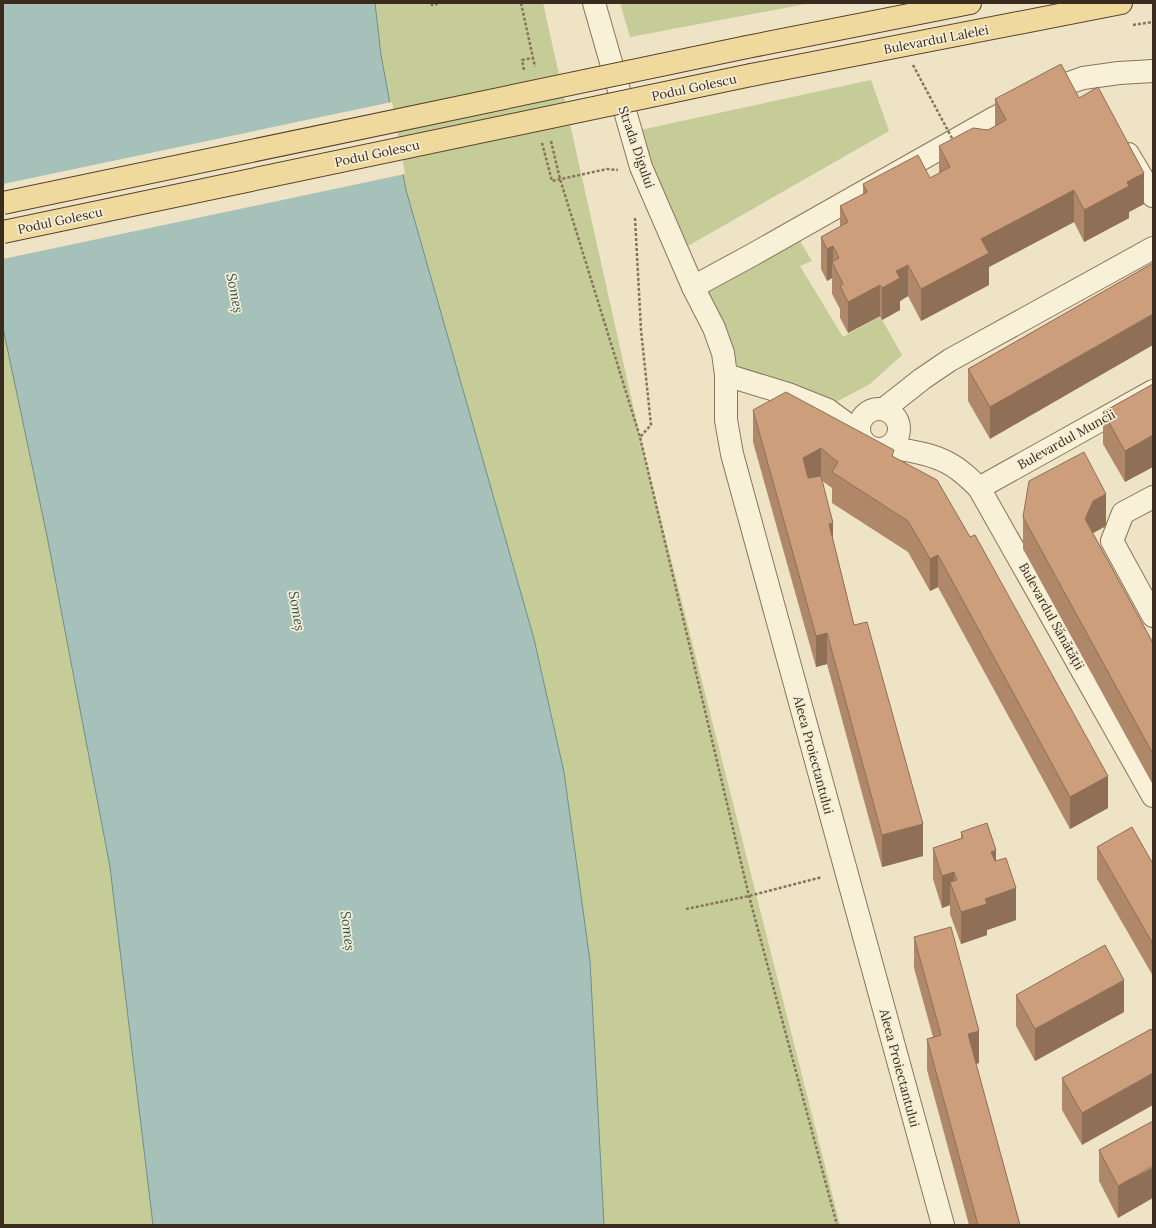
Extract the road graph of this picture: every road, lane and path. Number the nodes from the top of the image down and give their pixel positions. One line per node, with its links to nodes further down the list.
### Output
1 (432, 3): 2 (path)
2 (440, 3)
3 (521, 3): 7 (path)
4 (594, 3): 23 (street, Strada Digului)
5 (970, 3): 19 (main road, bridge)
6 (1121, 3): 10 (main road, Bulevardul Lalelei)
7 (533, 58)
8 (913, 65): 15 (path, bridge)
9 (1153, 70): 11 (street)
10 (751, 75): 21 (main road, Podul Golescu, bridge)
11 (1083, 78): 12 (street); 23 (street)
12 (1095, 98)
13 (550, 136): 17 (path)
14 (1118, 137): 18 (street)
15 (957, 147)
16 (623, 170): 17 (path)
17 (560, 179): 29 (path)
18 (1153, 196)
19 (3, 203)
20 (635, 217): 29 (path)
21 (3, 232)
22 (1153, 248): 25 (street)
23 (693, 286): 24 (street, Aleea Proiectantului)
24 (726, 375): 27 (street); 34 (street, Aleea Proiectantului)
25 (910, 390): 27 (street); 28 (street)
26 (1153, 391): 30 (street, Bulevardul Muncii)
27 (870, 418): 28 (street); 28 (street)
28 (895, 435): 30 (street, Bulevardul Sănătății)
29 (640, 437): 35 (path)
30 (979, 488): 33 (street, Bulevardul Sănătății)
31 (1153, 497): 32 (street)
32 (1153, 616)
33 (1153, 796)
34 (846, 871): 35 (path); 38 (street, Aleea Proiectantului)
35 (749, 896): 36 (path); 37 (path)
36 (686, 908)
37 (837, 1225)
38 (943, 1225)

